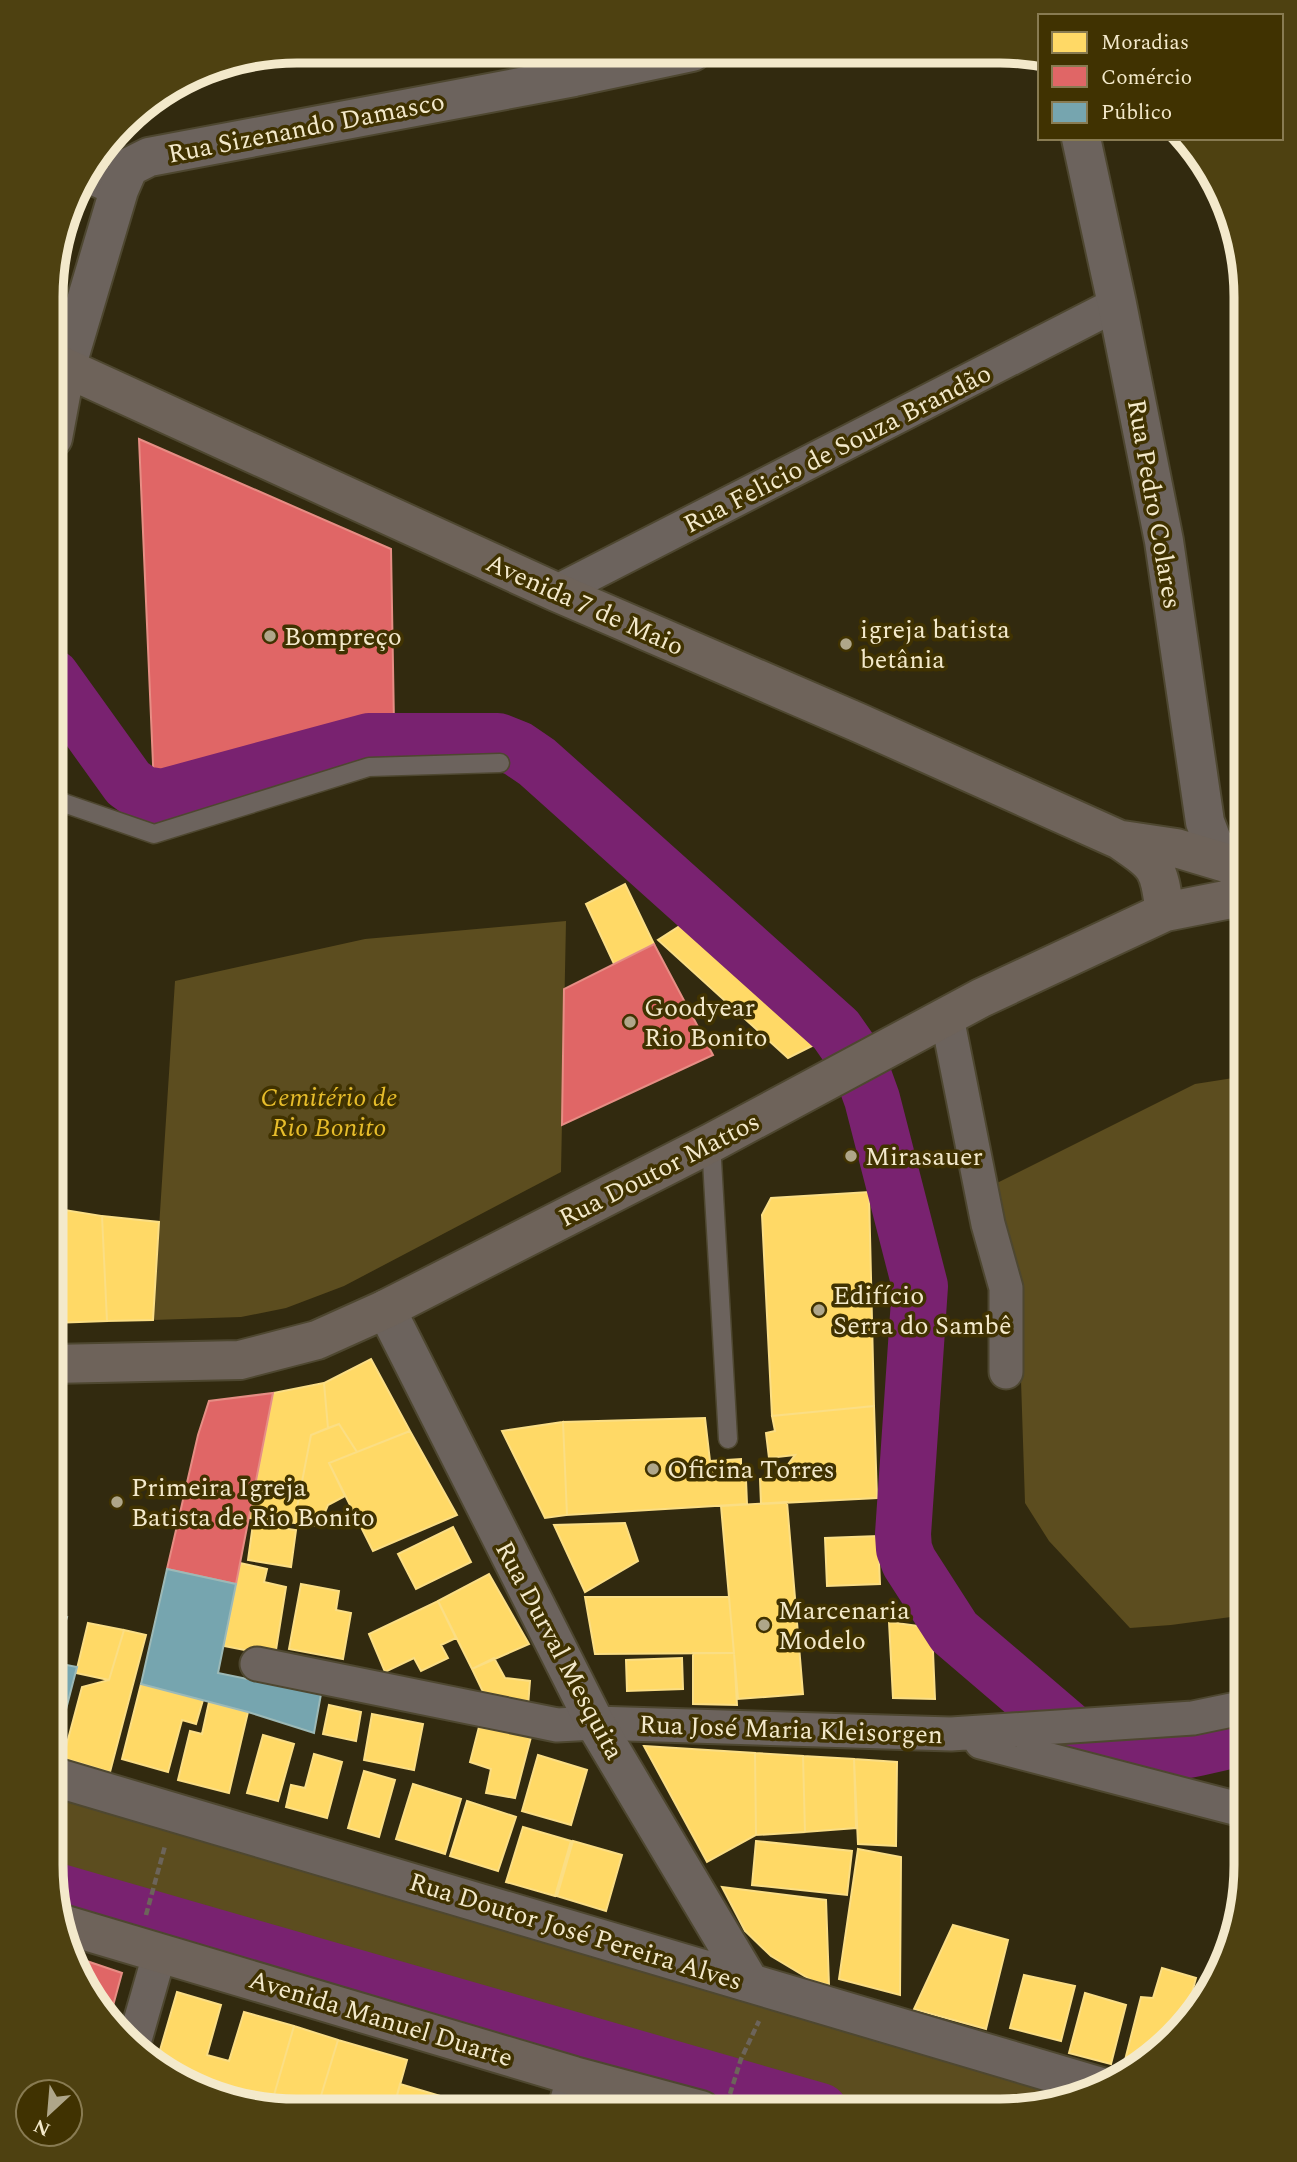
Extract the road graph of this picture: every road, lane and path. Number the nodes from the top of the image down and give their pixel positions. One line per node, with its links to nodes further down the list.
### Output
1 (571, 64): 3 (street, Rua Sizenando Damasco)
2 (1081, 140): 4 (street, Rua Pedro Colares)
3 (102, 183): 5 (street, Rua Sizenando Damasco)
4 (1117, 304): 7 (street, Rua Felicio de Souza Brandão); 11 (street, Rua Pedro Colares)
5 (63, 348)
6 (63, 367): 7 (main road, Avenida 7 de Maio)
7 (556, 592): 10 (main road, Avenida 7 de Maio)
8 (500, 763): 9 (lane)
9 (63, 803)
10 (1121, 840): 12 (main road, Avenida 7 de Maio); 14 (main road, Avenida 7 de Maio)
11 (1234, 866)
12 (1234, 872)
13 (1234, 880): 14 (main road, Rua Doutor Mattos)
14 (1165, 912): 15 (main road, Rua Doutor Mattos)
15 (947, 1017): 16 (main road, Rua Doutor Mattos); 19 (street)
16 (711, 1143): 17 (main road, Rua Doutor Mattos); 20 (lane)
17 (386, 1309): 18 (main road, Rua Doutor Mattos); 23 (street, Rua Durval Mesquita)
18 (63, 1364)
19 (1006, 1372)
20 (727, 1439)
21 (257, 1664): 23 (street, Rua José Maria Kleisorgen)
22 (1233, 1710): 24 (street, Rua José Maria Kleisorgen)
23 (594, 1723): 24 (street, Rua José Maria Kleisorgen); 31 (street, Rua Durval Mesquita)
24 (951, 1734): 26 (street)
25 (63, 1779): 27 (street, Rua Doutor José Pereira Alves)
26 (1233, 1808)
27 (174, 1811): 28 (path); 31 (street, Rua Doutor José Pereira Alves)
28 (152, 1892)
29 (72, 1927): 30 (main road, Avenida Manuel Duarte)
30 (160, 1952): 32 (street); 35 (main road, Avenida Manuel Duarte)
31 (750, 1983): 34 (street, Rua Doutor José Pereira Alves)
32 (137, 2034)
33 (741, 2059): 37 (path)
34 (1085, 2082)
35 (569, 2093): 36 (main road, Avenida Manuel Duarte)
36 (649, 2099)
37 (718, 2099)

